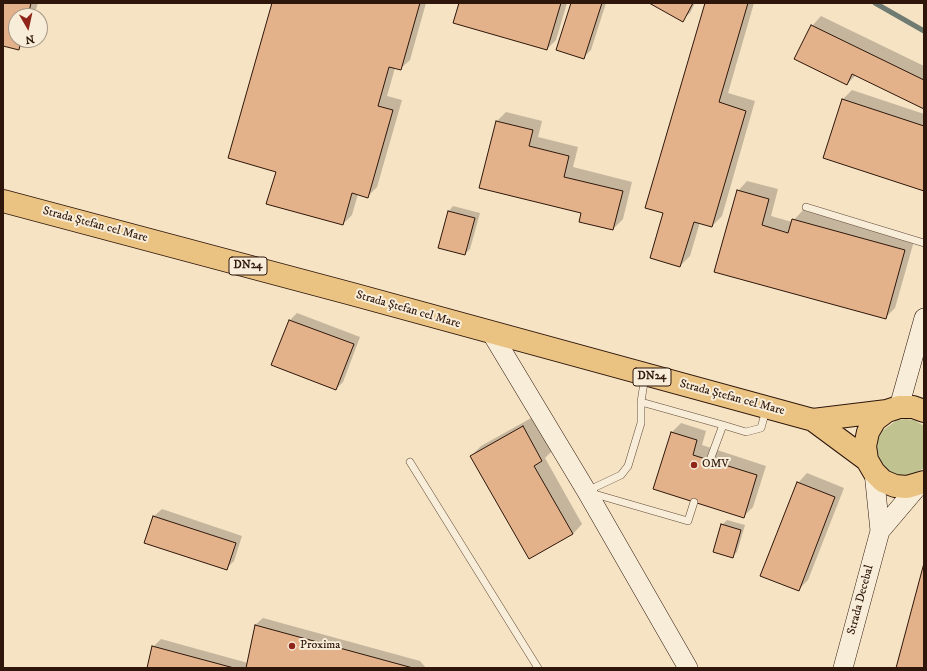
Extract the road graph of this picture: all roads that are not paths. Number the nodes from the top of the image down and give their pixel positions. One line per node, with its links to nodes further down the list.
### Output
1 (3, 201): 5 (main road, Strada Ștefan cel Mare / DN24)
2 (806, 207): 3 (lane)
3 (924, 243)
4 (924, 318): 9 (street)
5 (492, 334): 6 (main road, Strada Ștefan cel Mare / DN24); 17 (street)
6 (645, 375): 7 (lane); 8 (main road, Strada Ștefan cel Mare / DN24)
7 (641, 402): 12 (lane); 17 (lane)
8 (767, 408): 11 (main road, Strada Ștefan cel Mare / DN24); 12 (lane)
9 (893, 409): 10 (main road, Strada Ștefan cel Mare); 11 (main road, Strada Ștefan cel Mare / DN24); 15 (main road)
10 (924, 412)
11 (813, 420): 15 (main road, Strada Ștefan cel Mare / DN24)
12 (722, 425): 13 (lane)
13 (710, 460)
14 (410, 462): 20 (lane)
15 (871, 466): 16 (main road, Strada Ștefan cel Mare); 19 (street, Strada Decebal)
16 (922, 483): 19 (street, Strada Decebal)
17 (587, 492): 18 (lane); 21 (street)
18 (694, 502)
19 (880, 531): 22 (street, Strada Decebal)
20 (538, 668)
21 (688, 668)
22 (843, 668)

